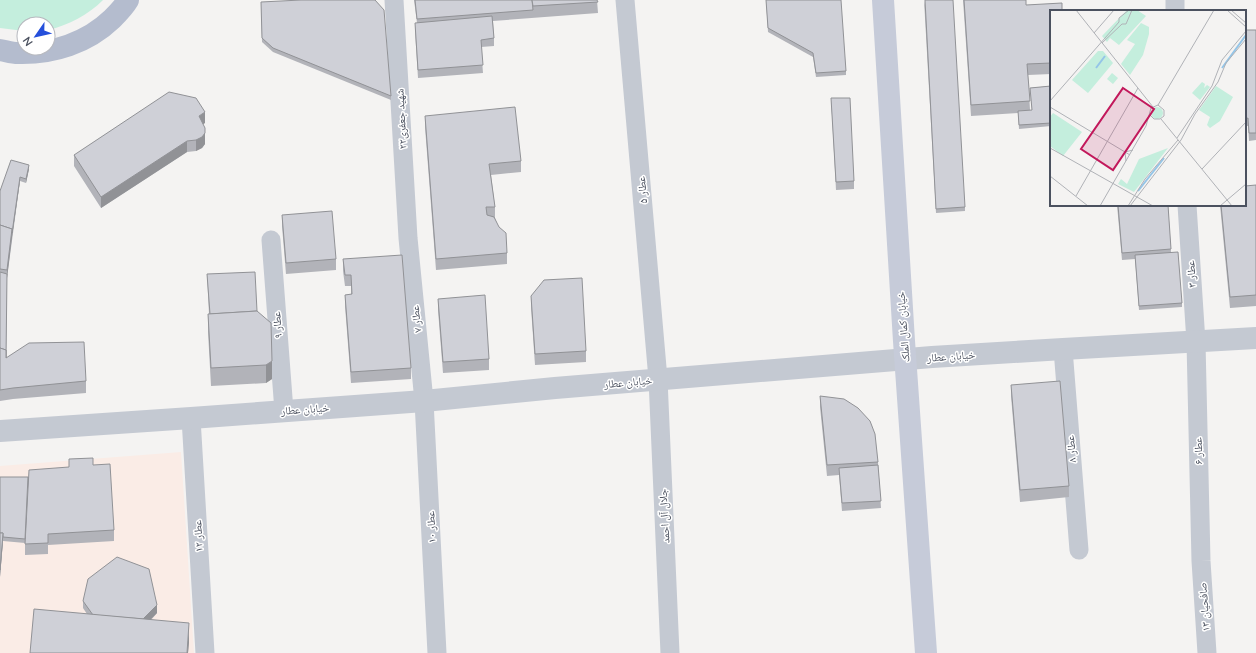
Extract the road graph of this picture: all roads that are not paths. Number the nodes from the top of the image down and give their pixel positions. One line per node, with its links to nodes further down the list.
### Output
1 (394, 0): 9 (street, شهید جعفری۲۲)
2 (625, 0): 15 (street, عطار ۵)
3 (1175, 0): 6 (street)
4 (131, 2): 7 (main road)
5 (883, 3): 14 (main road, خیابان کمال الملک)
6 (1176, 10)
7 (0, 50)
8 (1187, 206): 12 (street, عطار ۳)
9 (408, 238): 16 (street, عطار ۷)
10 (271, 240): 17 (street, عطار ۹)
11 (1256, 338): 12 (street, خیابان عطار)
12 (1196, 342): 13 (street, خیابان عطار); 21 (street, عطار ۶)
13 (1063, 349): 14 (street, خیابان عطار); 20 (street, عطار ۸)
14 (906, 360): 15 (street, خیابان عطار); 25 (main road, خیابان کمال الملک)
15 (658, 379): 16 (street, خیابان عطار); 24 (street, جلال آل احمد)
16 (424, 400): 17 (street, خیابان عطار); 23 (street, عطار ۱۰)
17 (284, 411): 18 (street, خیابان عطار)
18 (191, 418): 19 (street, خیابان عطار); 22 (street, عطار ۱۲)
19 (0, 431)
20 (1079, 550)
21 (1201, 561): 26 (street, صافحیان ۱۳)
22 (205, 653)
23 (437, 653)
24 (670, 653)
25 (926, 653)
26 (1207, 653)

